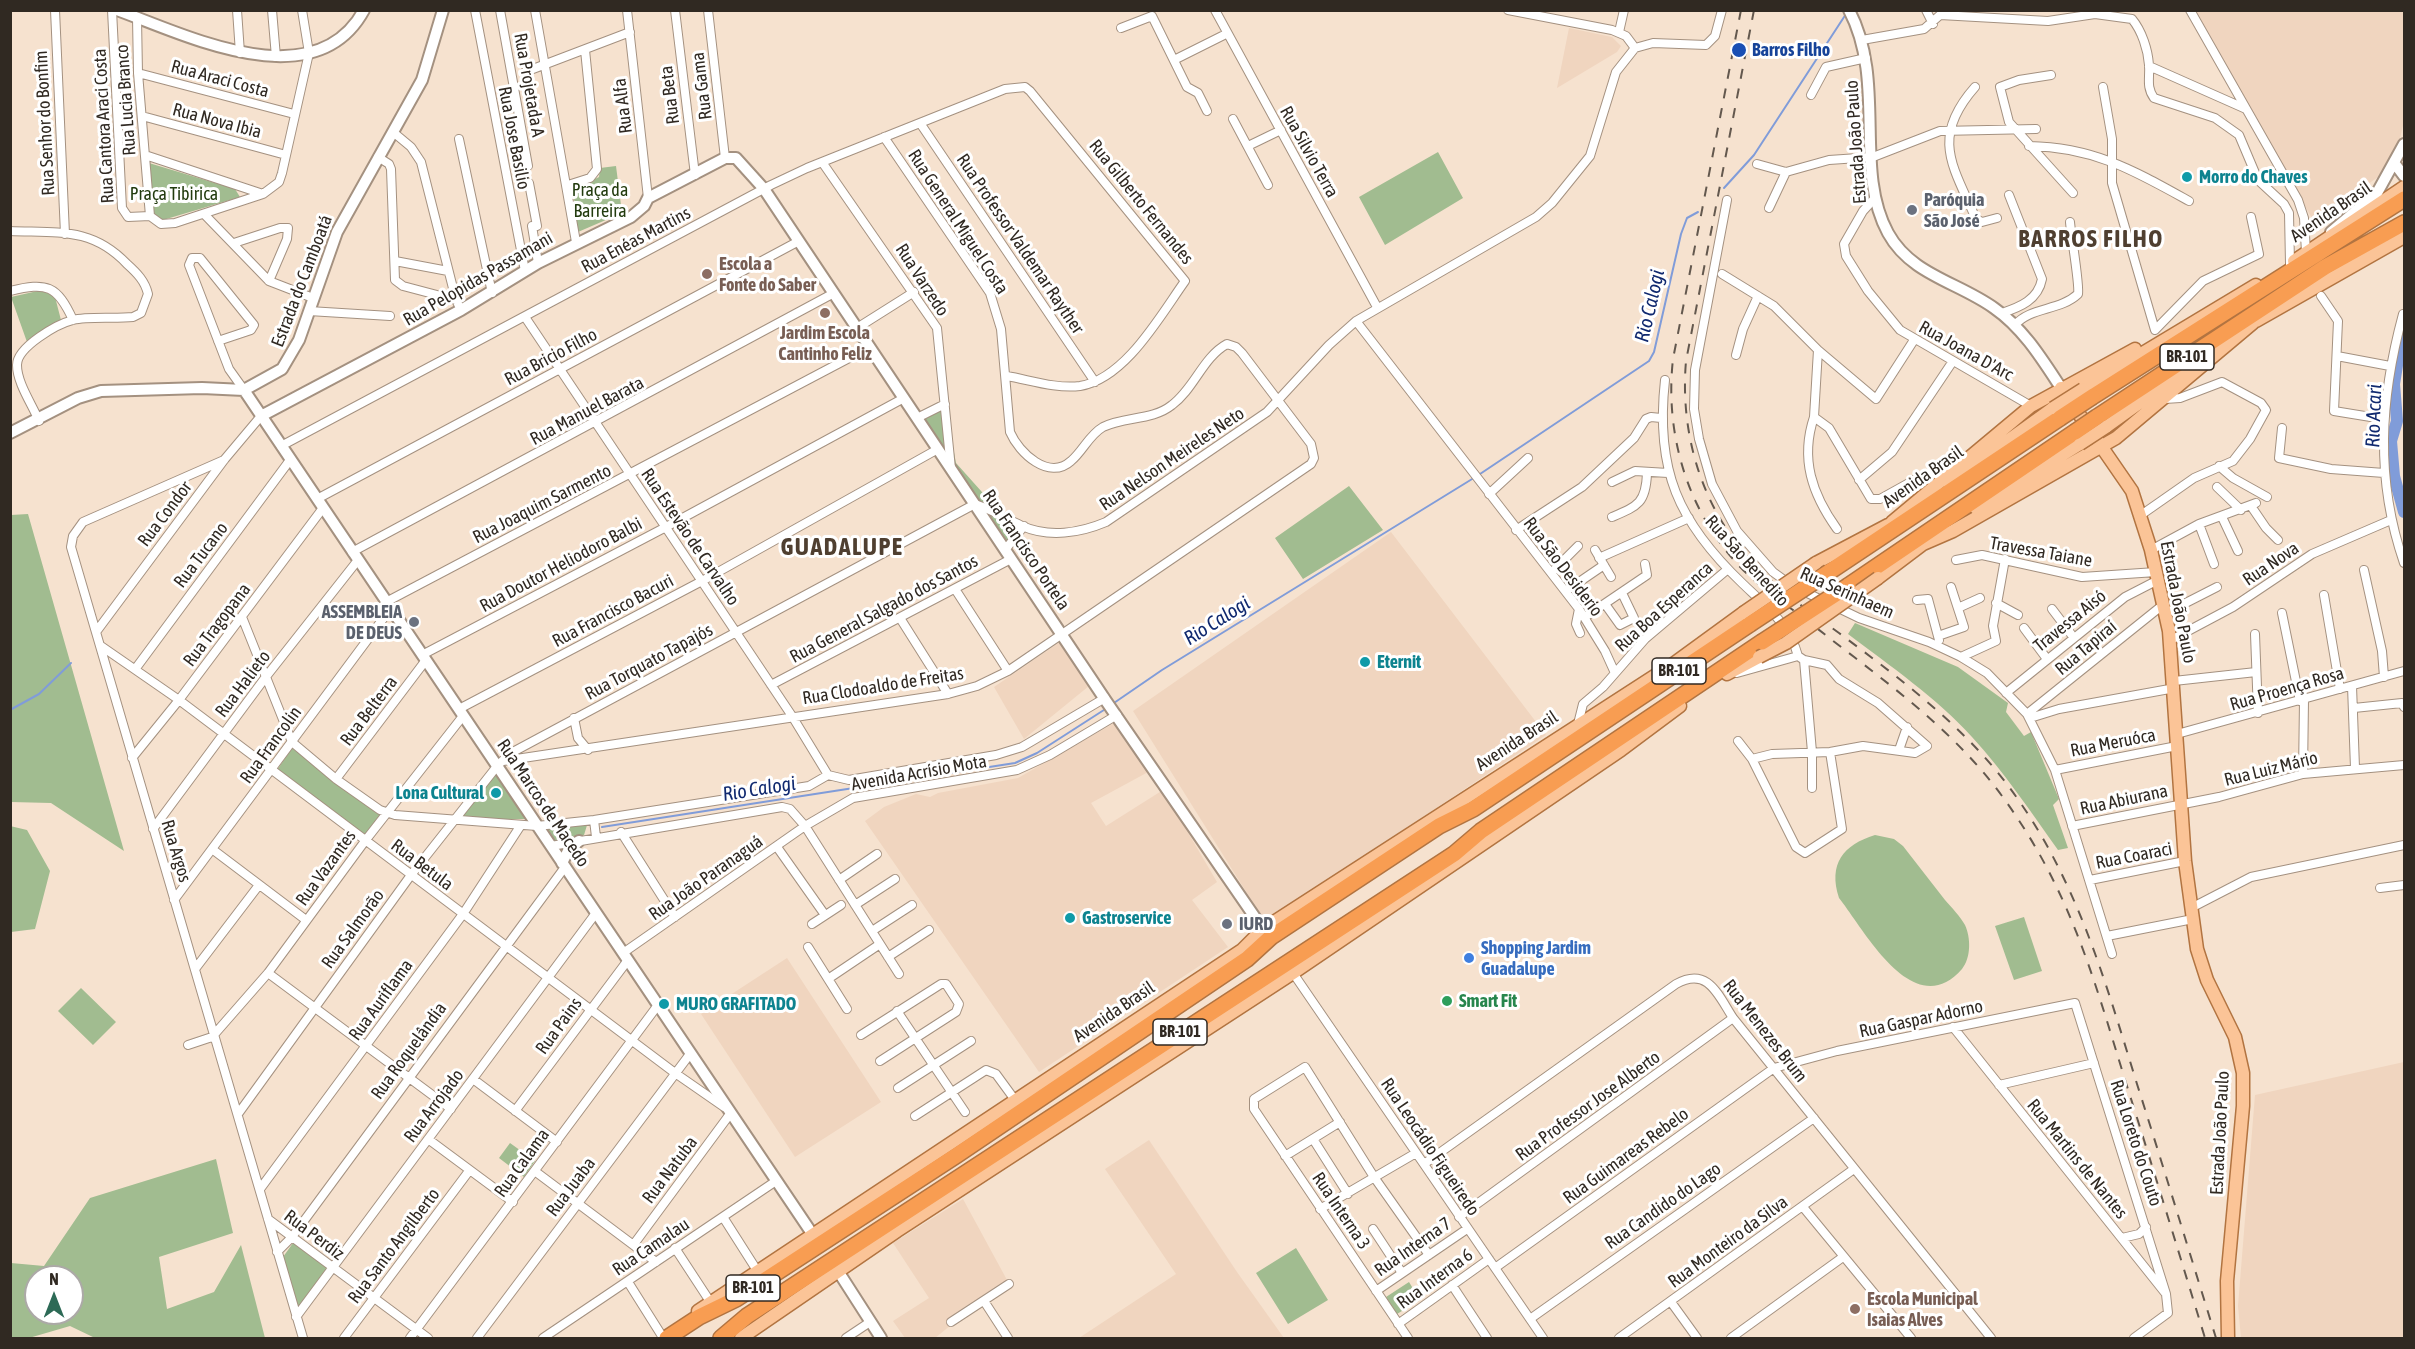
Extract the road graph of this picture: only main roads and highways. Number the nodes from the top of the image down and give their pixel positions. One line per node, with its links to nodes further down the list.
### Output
1 (117, 10): 2 (main road)
2 (364, 10)
3 (442, 10): 17 (main road, Estrada do Camboatá)
4 (1850, 13): 16 (main road, Estrada João Paulo)
5 (2404, 144): 6 (main road)
6 (2395, 164): 7 (main road); 13 (main road)
7 (2404, 176)
8 (2404, 187): 13 (main road, Avenida Brasil)
9 (764, 189): 20 (main road, Rua Pelopidas Passamani); 36 (main road, Rua Francisco Portela)
10 (2404, 199): 18 (highway, Avenida Brasil / BR-101)
11 (2404, 223): 21 (highway, BR-101)
12 (2404, 237): 15 (main road)
13 (2325, 239): 14 (main road, Avenida Brasil)
14 (2206, 315): 16 (main road); 18 (main road, Avenida Brasil)
15 (2253, 323): 21 (main road); 24 (main road)
16 (2061, 388): 24 (main road, Estrada João Paulo); 25 (main road)
17 (244, 390): 20 (main road, Rua Marcos de Macedo); 22 (main road, Estrada do Camboatá)
18 (2087, 393): 19 (highway, Avenida Brasil / BR-101, bridge)
19 (2057, 413): 25 (main road, Avenida Brasil); 27 (highway, Avenida Brasil / BR-101)
20 (261, 416): 35 (main road, Rua Marcos de Macedo)
21 (2101, 422): 23 (highway, BR-101, bridge)
22 (10, 434)
23 (2078, 438): 26 (main road); 29 (highway, BR-101, bridge)
24 (2103, 446): 26 (main road); 43 (main road, Estrada João Paulo)
25 (1892, 522): 27 (main road, Avenida Brasil)
26 (1923, 544): 29 (main road, bridge)
27 (1823, 567): 28 (highway, Avenida Brasil / BR-101, bridge)
28 (1746, 618): 30 (highway, Avenida Brasil / BR-101); 32 (main road, Avenida Brasil)
29 (1760, 649): 31 (highway, BR-101); 33 (main road)
30 (1609, 718): 32 (main road); 39 (highway, Avenida Brasil / BR-101)
31 (1639, 725): 33 (main road); 40 (highway, BR-101)
32 (1531, 756): 36 (main road, Avenida Brasil)
33 (1583, 775): 38 (main road)
34 (579, 841): 35 (main road)
35 (564, 865): 37 (main road, Rua Marcos de Macedo)
36 (1263, 928): 37 (main road, Avenida Brasil)
37 (813, 1235): 39 (main road, Avenida Brasil)
38 (838, 1271): 41 (main road); 42 (main road)
39 (662, 1337)
40 (721, 1338)
41 (741, 1338)
42 (881, 1338)
43 (2228, 1338)

